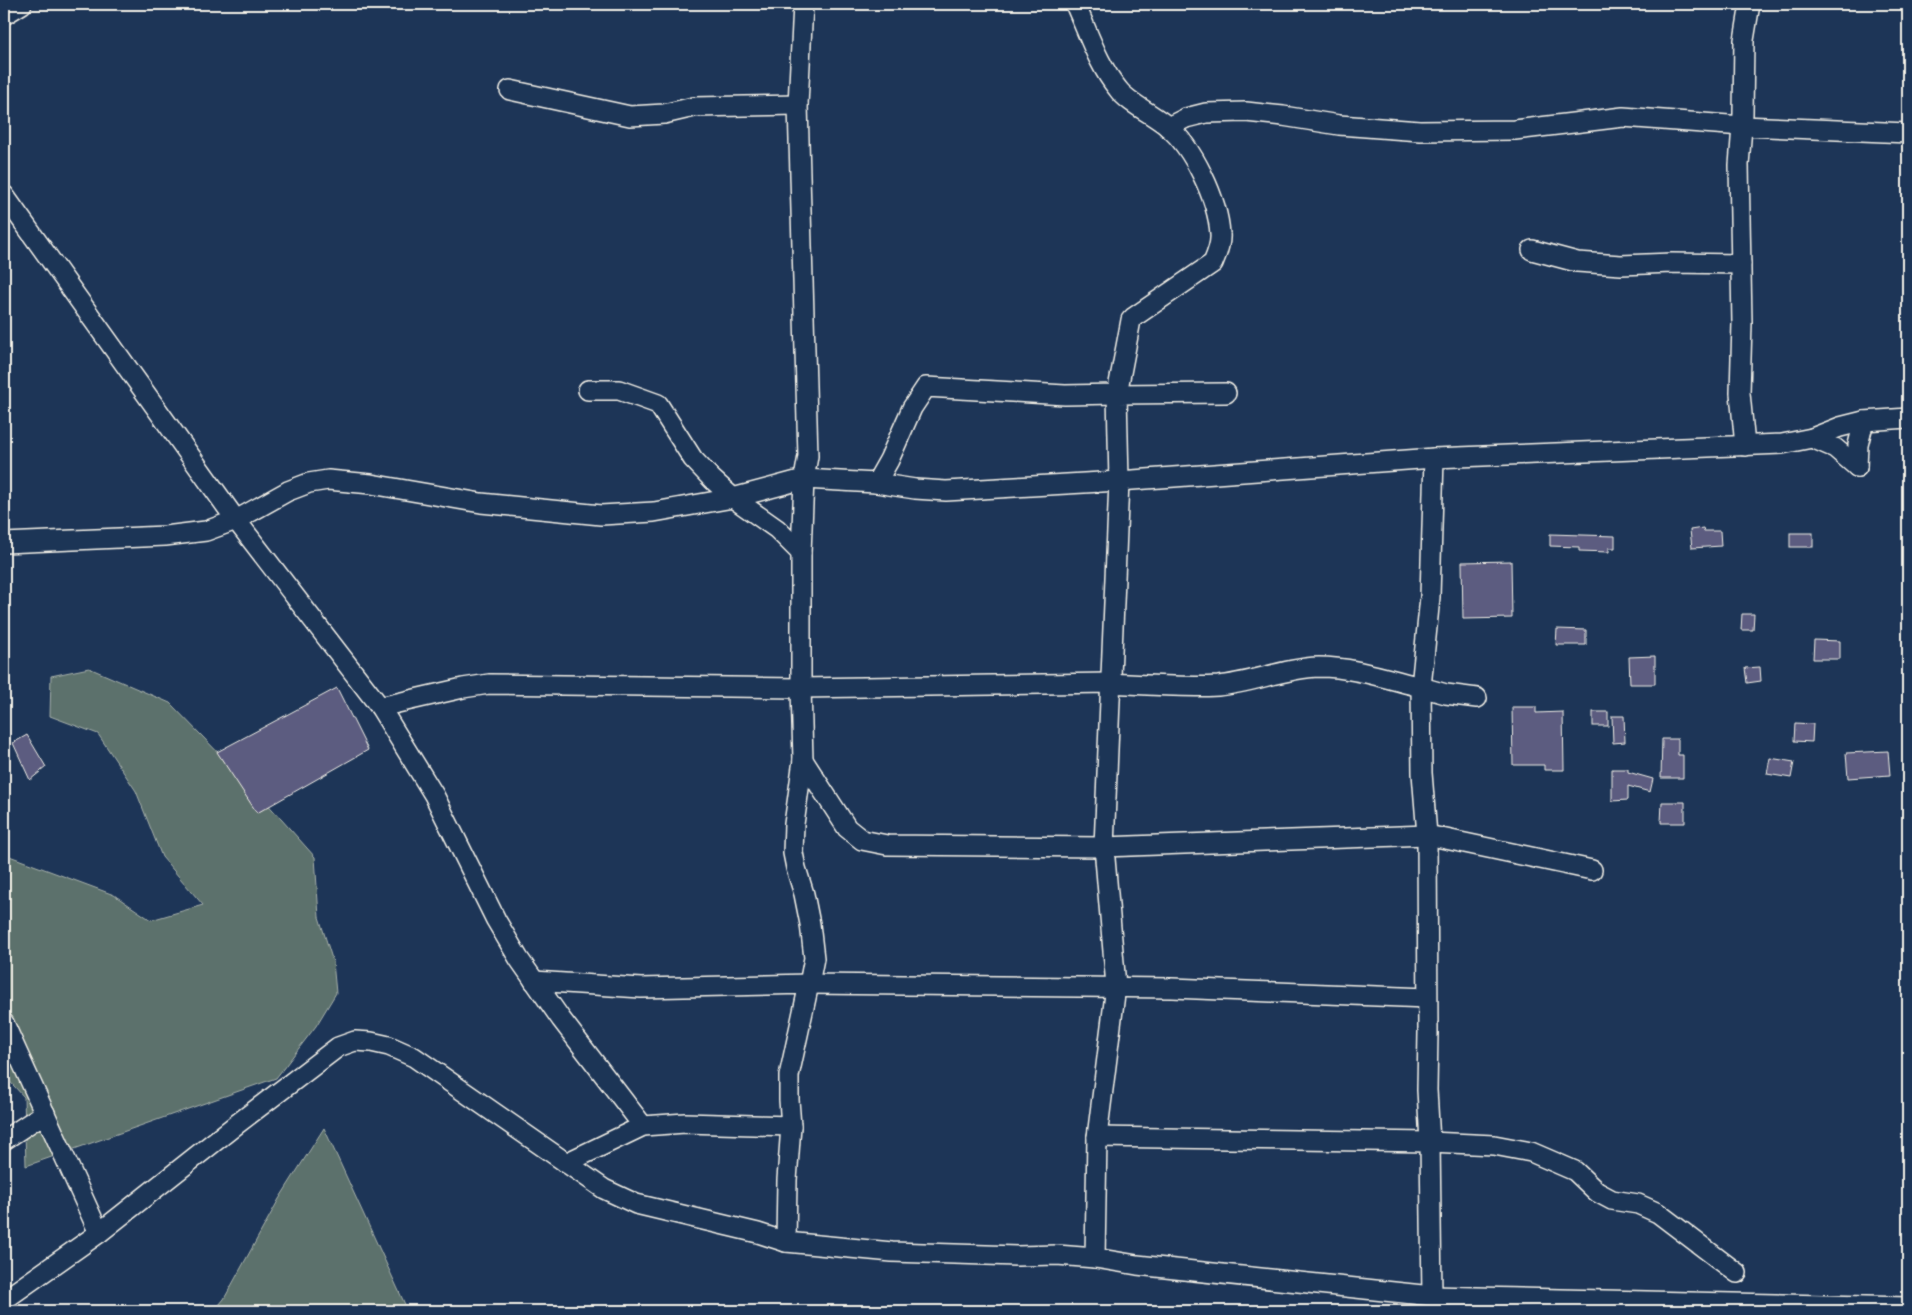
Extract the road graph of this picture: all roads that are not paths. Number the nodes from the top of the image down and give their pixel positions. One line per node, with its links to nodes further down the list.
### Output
1 (22, 4): 5 (street)
2 (803, 4): 7 (street)
3 (1075, 4): 9 (street)
4 (1750, 4): 8 (street)
5 (4, 15)
6 (510, 90): 7 (street)
7 (798, 105): 22 (street)
8 (1742, 126): 9 (street); 10 (street); 13 (street)
9 (1168, 127): 16 (street)
10 (1908, 133)
11 (4, 195): 26 (street)
12 (1532, 250): 13 (street)
13 (1741, 264): 20 (street)
14 (588, 390): 25 (street)
15 (1226, 393): 16 (street)
16 (1117, 394): 23 (street); 24 (street)
17 (1908, 418): 18 (street)
18 (1864, 421): 19 (street); 19 (street)
19 (1812, 438): 20 (street)
20 (1746, 446): 21 (street)
21 (1434, 458): 23 (street); 30 (street)
22 (804, 479): 24 (street); 25 (street); 28 (street)
23 (1119, 481): 24 (street); 29 (street)
24 (876, 483)
25 (733, 498): 26 (street); 28 (street)
26 (236, 520): 27 (street); 33 (street)
27 (4, 543)
28 (801, 552): 31 (street)
29 (1110, 683): 30 (street); 31 (street); 36 (street)
30 (1421, 687): 32 (street); 35 (street)
31 (801, 688): 33 (street); 34 (street)
32 (1477, 698)
33 (380, 707): 38 (street)
34 (803, 760): 36 (street); 39 (street)
35 (1428, 835): 36 (street); 37 (street); 41 (street)
36 (1104, 846): 40 (street)
37 (1592, 870)
38 (534, 981): 39 (street); 44 (street)
39 (809, 984): 40 (street); 45 (street)
40 (1116, 986): 41 (street); 46 (street)
41 (1427, 998): 48 (street)
42 (4, 1022): 43 (street)
43 (45, 1113): 47 (street); 50 (street)
44 (643, 1126): 45 (street); 49 (street)
45 (791, 1126): 51 (street)
46 (1097, 1137): 48 (street); 52 (street)
47 (4, 1140)
48 (1430, 1142): 53 (street); 54 (street)
49 (566, 1163): 50 (street); 51 (street)
50 (99, 1233): 55 (street)
51 (786, 1242): 52 (street)
52 (1095, 1258): 54 (street)
53 (1737, 1273)
54 (1432, 1296): 56 (street)
55 (4, 1300)
56 (1908, 1307)

